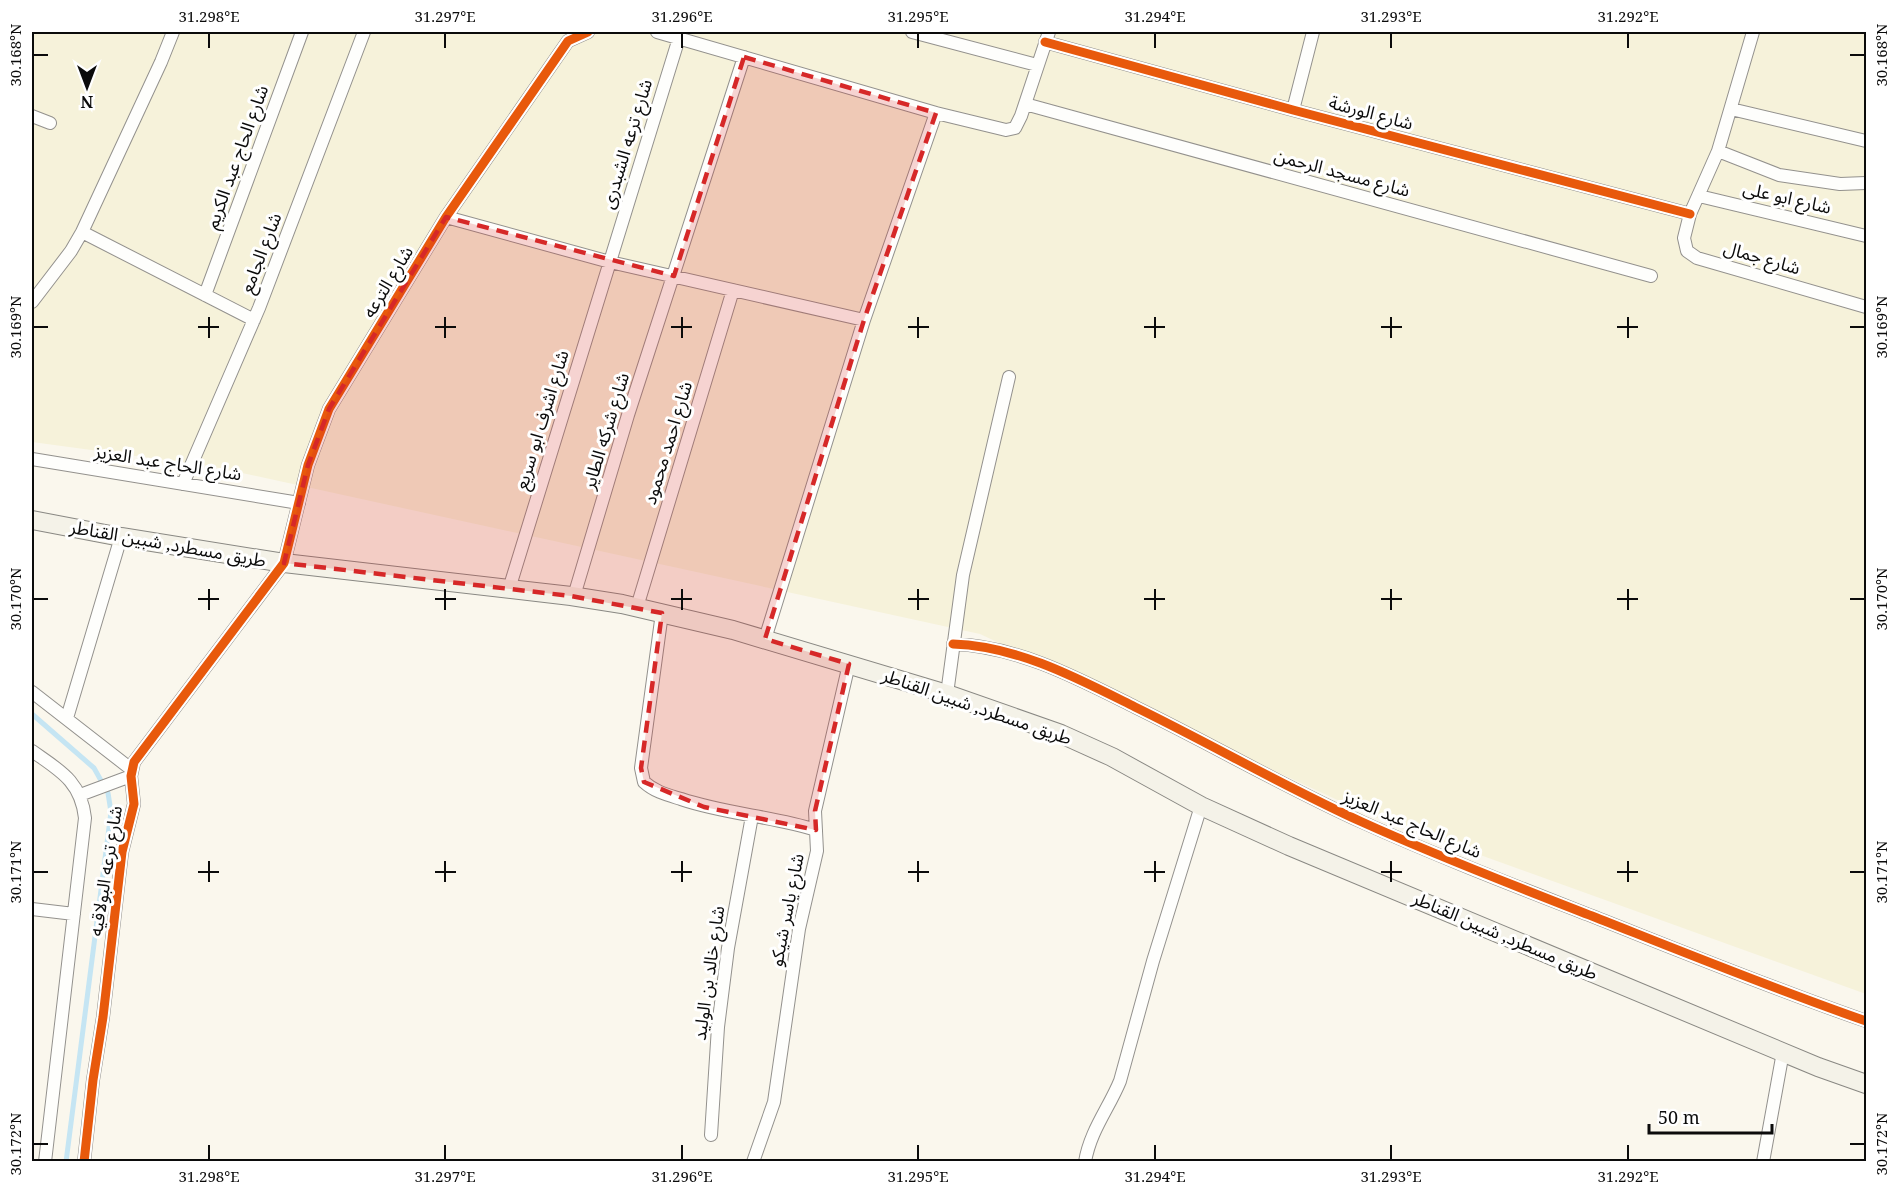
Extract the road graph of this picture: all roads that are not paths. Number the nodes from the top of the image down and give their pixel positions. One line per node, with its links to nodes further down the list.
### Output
1 (173, 32): 27 (street)
2 (302, 32): 33 (street, شارع الحاج عبد الكريم)
3 (364, 32): 36 (street, شارع الجامع)
4 (588, 32): 9 (street, شارع الترعه)
5 (657, 32): 11 (street)
6 (912, 32): 13 (street)
7 (1313, 32): 16 (street)
8 (1753, 32): 15 (street, شارع جمال)
9 (567, 36): 26 (street, شارع الترعه)
10 (1047, 37): 13 (street); 16 (street, شارع الورشة)
11 (679, 38): 12 (street); 29 (street, شارع ترعه الشبدرى)
12 (744, 57): 17 (street); 30 (street, شارع شركه الطاير)
13 (1037, 65): 14 (street)
14 (1024, 104): 17 (street); 31 (street, شارع مسجد الرحمن)
15 (1731, 109): 20 (street); 21 (street, شارع جمال)
16 (1293, 110): 25 (street, شارع الورشة)
17 (936, 113): 37 (street)
18 (32, 116): 19 (street)
19 (50, 123)
20 (1866, 141)
21 (1719, 151): 23 (street); 24 (street, شارع جمال)
22 (1866, 169): 23 (street)
23 (1865, 183)
24 (1699, 196): 25 (street, شارع جمال); 28 (street, شارع ابو على)
25 (1690, 214): 35 (street, شارع جمال)
26 (446, 217): 29 (street); 41 (street, شارع الترعه)
27 (82, 232): 33 (street); 34 (street)
28 (1866, 236)
29 (610, 262): 30 (street); 45 (street, شارع اشرف ابو سريع)
30 (674, 276): 32 (street); 46 (street, شارع شركه الطاير)
31 (1651, 276)
32 (733, 290): 37 (street); 47 (street, شارع احمد محمود)
33 (205, 295): 36 (street)
34 (32, 302)
35 (1866, 307)
36 (254, 320): 40 (street, شارع الجامع)
37 (864, 320): 49 (street)
38 (1009, 377): 50 (street)
39 (32, 459): 40 (street, شارع الحاج عبد العزيز)
40 (183, 484): 41 (street, شارع الحاج عبد العزيز)
41 (299, 503): 44 (street, شارع الترعه)
42 (32, 519): 43 (main road, طريق مسطرد, شبين القناطر)
43 (121, 537): 44 (main road, طريق مسطرد, شبين القناطر); 54 (street)
44 (287, 555): 45 (main road, طريق مسطرد, شبين القناطر); 56 (street)
45 (509, 589): 46 (main road, طريق مسطرد, شبين القناطر)
46 (574, 596): 47 (main road, طريق مسطرد, شبين القناطر)
47 (637, 607): 48 (main road, طريق مسطرد, شبين القناطر)
48 (662, 614): 49 (main road, طريق مسطرد, شبين القناطر); 59 (street)
49 (765, 639): 51 (main road, طريق مسطرد, شبين القناطر)
50 (953, 650): 52 (street); 63 (street, شارع الحاج عبد العزيز)
51 (849, 664): 52 (main road, طريق مسطرد, شبين القناطر); 60 (street, شارع ياسر شيكو)
52 (948, 688): 58 (main road, طريق مسطرد, شبين القناطر)
53 (32, 692): 54 (street)
54 (67, 718): 56 (street)
55 (32, 751): 57 (street)
56 (128, 775): 57 (street); 68 (street, شارع ترعه البولاقيه)
57 (85, 793): 62 (street, شارع ترعه البولاقيه)
58 (1202, 807): 64 (main road, طريق مسطرد, شبين القناطر); 70 (street)
59 (752, 816): 60 (street); 66 (street, شارع خالد بن الوليد)
60 (816, 830): 69 (street, شارع ياسر شيكو)
61 (32, 909): 62 (street)
62 (74, 914): 67 (street, شارع ترعه البولاقيه)
63 (1866, 1021)
64 (1783, 1052): 65 (main road, طريق مسطرد, شبين القناطر); 71 (street)
65 (1866, 1084)
66 (711, 1135)
67 (45, 1161)
68 (84, 1161)
69 (753, 1161)
70 (1085, 1161)
71 (1763, 1161)

